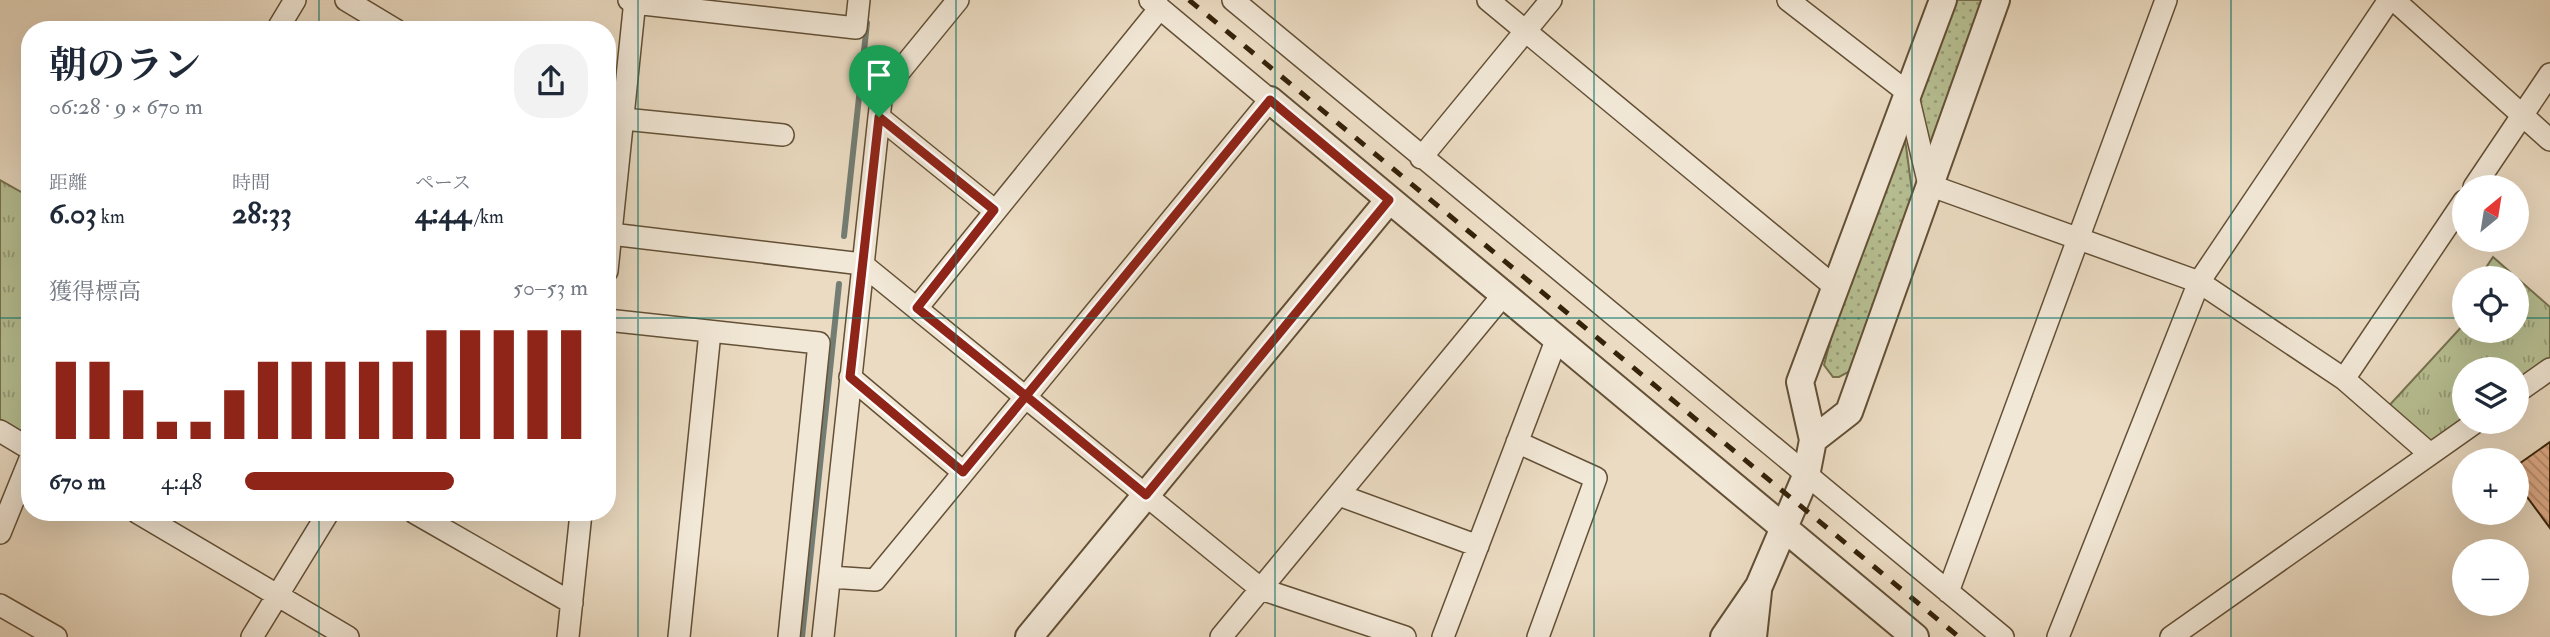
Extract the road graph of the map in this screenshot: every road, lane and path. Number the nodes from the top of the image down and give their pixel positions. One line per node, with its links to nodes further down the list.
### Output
1 (295, 0): 16 (street)
2 (346, 0): 17 (street)
3 (859, 0): 15 (street)
4 (958, 0): 23 (street)
5 (1233, 0): 28 (street)
6 (1488, 0): 18 (street)
7 (1551, 0): 18 (street)
8 (1788, 0): 20 (street)
9 (1943, 0): 20 (street)
10 (1996, 0): 30 (street)
11 (2166, 0): 35 (street)
12 (2391, 0): 22 (street); 37 (street)
13 (633, 1): 15 (street); 24 (street)
14 (1155, 4): 21 (street); 32 (street)
15 (746, 8)
16 (282, 21)
17 (381, 21)
18 (1525, 32): 28 (street); 38 (street)
19 (2550, 74): 22 (street)
20 (1907, 92): 30 (street); 38 (street)
21 (1270, 100): 31 (street); 48 (street)
22 (2522, 115): 26 (street); 29 (street)
23 (879, 117): 32 (street); 36 (street)
24 (624, 119): 25 (street); 27 (street)
25 (783, 135)
26 (2550, 140)
27 (616, 148)
28 (1422, 158): 56 (street)
29 (2482, 175)
30 (1929, 185): 35 (street); 51 (street)
31 (1389, 200): 39 (street); 58 (street)
32 (994, 210): 40 (street)
33 (2452, 219): 46 (street)
34 (616, 234): 36 (street)
35 (2079, 238): 37 (street); 70 (street)
36 (862, 264): 40 (street); 45 (street)
37 (2199, 282): 46 (street); 90 (street)
38 (1835, 287): 51 (street)
39 (1504, 294): 43 (street); 59 (street)
40 (917, 308): 48 (street)
41 (616, 321): 42 (street)
42 (710, 331): 78 (street); 79 (street)
43 (1557, 338): 52 (street); 64 (street)
44 (2550, 369): 47 (street)
45 (850, 377): 55 (street); 67 (street)
46 (2344, 379): 54 (street)
47 (2529, 384)
48 (1026, 396): 55 (street); 58 (street)
49 (0, 431): 53 (street)
50 (2459, 434): 54 (street)
51 (1813, 440): 56 (street)
52 (1517, 442): 66 (street); 85 (street)
53 (21, 444)
54 (2430, 454): 91 (street)
55 (963, 472): 67 (street)
56 (1806, 476): 64 (street); 70 (street)
57 (21, 481): 65 (street)
58 (1146, 495): 69 (street); 81 (street)
59 (1339, 495): 66 (street); 69 (street)
60 (152, 521): 71 (street)
61 (323, 521): 71 (street)
62 (429, 521): 72 (street)
63 (580, 521): 72 (street)
64 (1785, 530): 68 (street); 88 (street)
65 (0, 533)
66 (1478, 546): 84 (street)
67 (830, 577): 80 (street)
68 (1759, 586): 86 (street); 87 (street)
69 (1261, 589): 82 (street); 83 (street)
70 (1948, 592): 89 (street)
71 (277, 595): 75 (street); 76 (street)
72 (572, 603): 77 (street)
73 (0, 605): 74 (street)
74 (56, 637)
75 (252, 637)
76 (348, 637)
77 (568, 637)
78 (679, 637)
79 (789, 637)
80 (823, 637)
81 (1029, 637)
82 (1221, 637)
83 (1405, 637)
84 (1443, 637)
85 (1538, 637)
86 (1724, 637)
87 (1753, 637)
88 (1915, 637)
89 (2003, 637)
90 (2058, 637)
91 (2171, 637)

